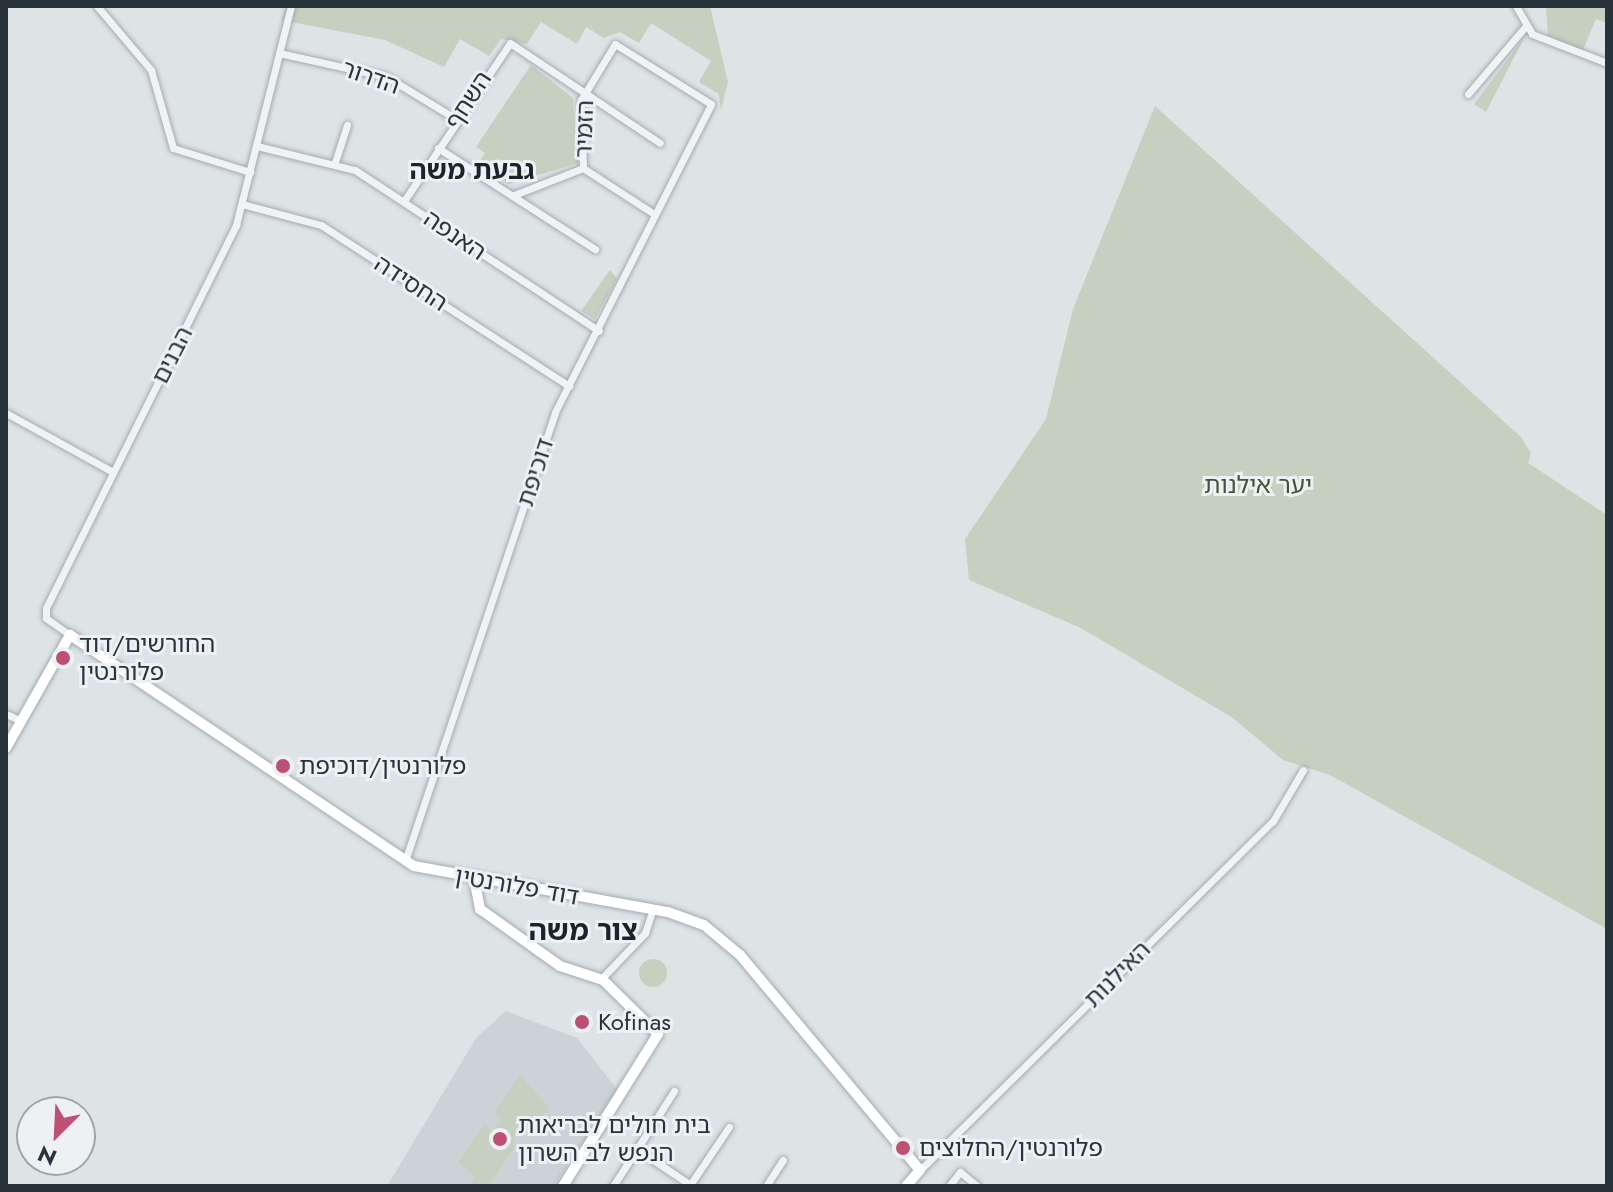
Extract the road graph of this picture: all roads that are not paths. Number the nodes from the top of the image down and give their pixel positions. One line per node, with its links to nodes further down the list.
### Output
1 (97, 6): 17 (street)
2 (291, 6): 5 (street, הבנים)
3 (1516, 6): 4 (street)
4 (1524, 28): 6 (street); 8 (street)
5 (279, 53): 10 (street, הדרור); 13 (street, הבנים)
6 (1607, 63)
7 (584, 91): 9 (street, הזמיר); 10 (street, השחף); 12 (street); 16 (street, הזמיר)
8 (1468, 94)
9 (711, 104): 21 (street, דוכיפת)
10 (456, 119): 14 (street, השחף)
11 (347, 125): 15 (street)
12 (660, 143)
13 (257, 146): 15 (street, האנפה); 17 (street, הבנים)
14 (438, 148): 18 (street); 19 (street, השחף)
15 (335, 162): 19 (street, האנפה)
16 (583, 168): 18 (street, הזמיר); 21 (street)
17 (250, 172): 20 (street, הבנים)
18 (514, 195): 22 (street)
19 (404, 201): 23 (street, האנפה)
20 (242, 204): 24 (street, החסידה); 26 (street, הבנים)
21 (654, 214): 23 (street, דוכיפת)
22 (595, 249)
23 (599, 331): 24 (street, דוכיפת)
24 (569, 386): 32 (street, דוכיפת)
25 (6, 413): 26 (street)
26 (113, 472): 27 (street, הבנים)
27 (70, 635): 29 (street); 32 (street, דוד פלורנטין)
28 (6, 714): 29 (street)
29 (21, 721): 30 (street)
30 (6, 748)
31 (1303, 770): 40 (street, האילנות)
32 (405, 861): 33 (street, דוד פלורנטין)
33 (474, 878): 34 (street, דוד פלורנטין); 35 (street)
34 (653, 909): 35 (street); 40 (street, דוד פלורנטין)
35 (601, 979): 42 (street)
36 (674, 1091): 38 (street)
37 (729, 1127): 43 (street)
38 (637, 1149): 43 (street); 44 (street)
39 (783, 1160): 45 (street)
40 (920, 1170): 41 (street)
41 (911, 1184)
42 (567, 1185)
43 (691, 1185)
44 (613, 1186)
45 (766, 1186)
46 (949, 1186): 47 (street)
47 (977, 1186)

